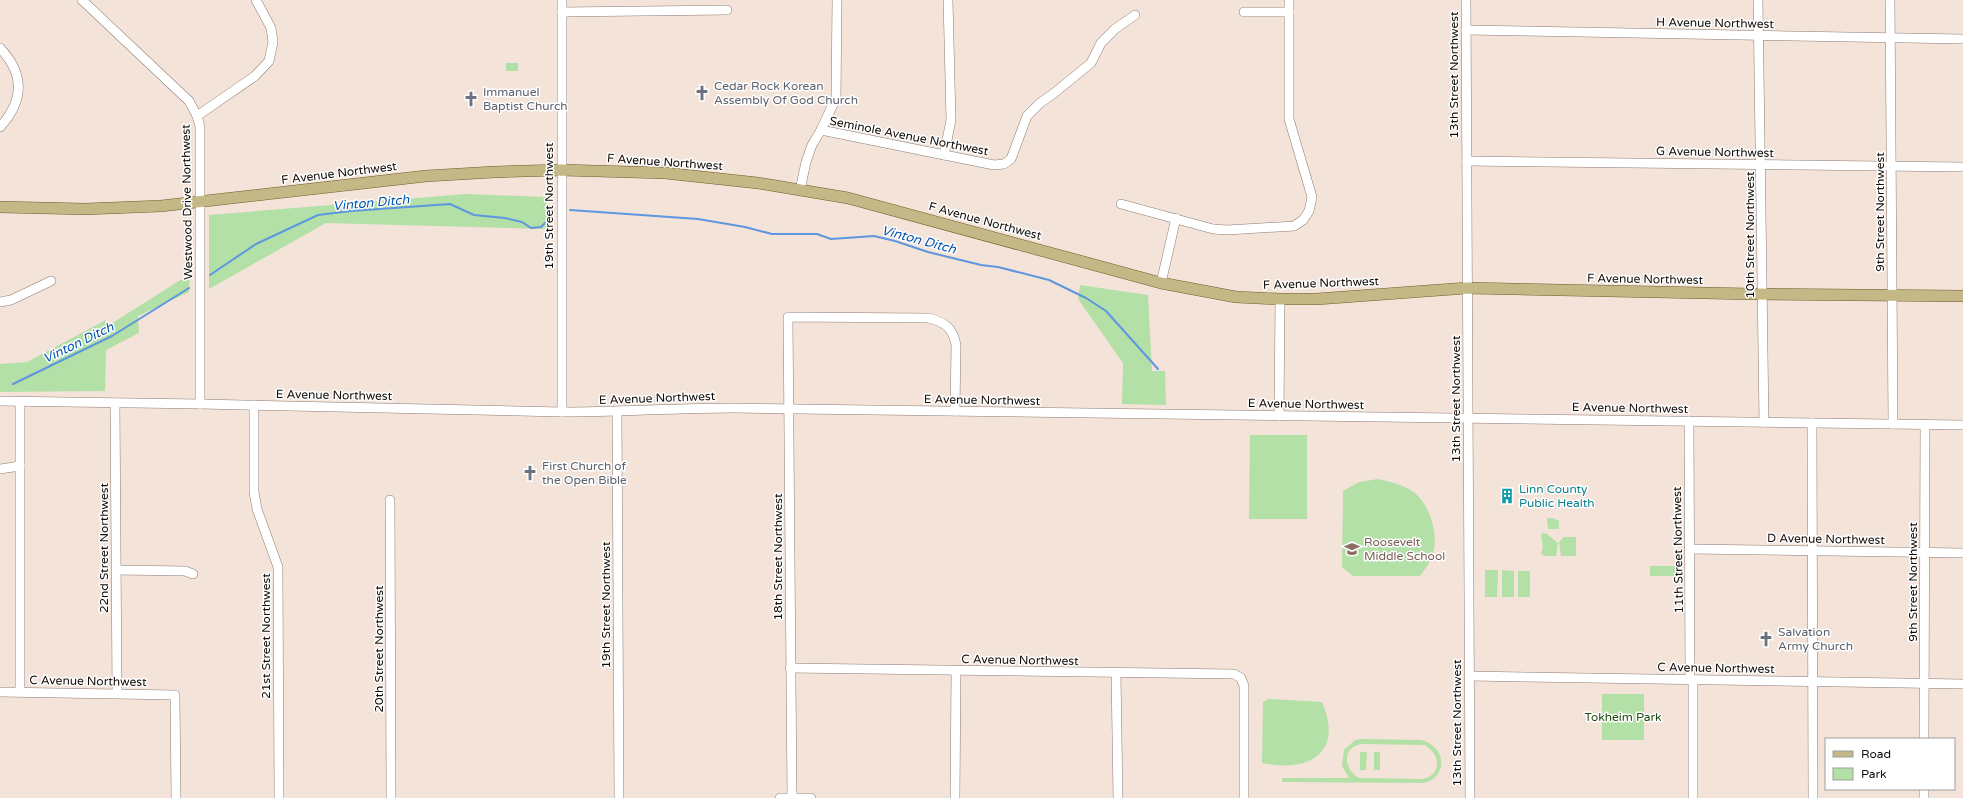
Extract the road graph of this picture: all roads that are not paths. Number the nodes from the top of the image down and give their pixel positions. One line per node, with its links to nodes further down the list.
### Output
1 (82, 0): 20 (street, Westwood Drive Northwest)
2 (256, 0): 20 (street)
3 (562, 0): 11 (street, 19th Street Northwest)
4 (837, 0): 22 (street)
5 (948, 0): 23 (street)
6 (1289, 0): 13 (street)
7 (1466, 0): 15 (street, 13th Street Northwest)
8 (1758, 0): 16 (street, 10th Street Northwest)
9 (1890, 0): 17 (street, 9th Street Northwest)
10 (727, 10): 11 (street)
11 (562, 12): 28 (street, 19th Street Northwest)
12 (1244, 12): 13 (street)
13 (1289, 12): 33 (street)
14 (1135, 15): 23 (street, Seminole Avenue Northwest)
15 (1466, 30): 16 (street, H Avenue Northwest); 24 (street, 13th Street Northwest)
16 (1758, 36): 17 (street, H Avenue Northwest); 25 (street, 10th Street Northwest)
17 (1890, 38): 18 (street, H Avenue Northwest); 26 (street, 9th Street Northwest)
18 (1963, 38)
19 (0, 48): 21 (street)
20 (197, 116): 30 (street, Westwood Drive Northwest)
21 (0, 127)
22 (821, 130): 23 (street, Seminole Avenue Northwest); 29 (street)
23 (944, 155)
24 (1467, 161): 25 (street, G Avenue Northwest); 36 (street, 13th Street Northwest)
25 (1762, 164): 26 (street, G Avenue Northwest); 37 (street, 10th Street Northwest)
26 (1892, 166): 27 (street, G Avenue Northwest); 38 (street, 9th Street Northwest)
27 (1963, 167)
28 (561, 170): 29 (main road, F Avenue Northwest); 30 (main road, F Avenue Northwest); 49 (street, 19th Street Northwest)
29 (800, 190): 35 (main road, F Avenue Northwest)
30 (202, 202): 32 (main road, F Avenue Northwest); 45 (street, Westwood Drive Northwest)
31 (1121, 204): 33 (street)
32 (0, 207)
33 (1176, 218): 35 (street)
34 (51, 281): 41 (street)
35 (1161, 283): 40 (main road, F Avenue Northwest)
36 (1467, 288): 37 (main road, F Avenue Northwest); 40 (main road, F Avenue Northwest); 52 (street, 13th Street Northwest)
37 (1762, 294): 38 (main road, F Avenue Northwest); 54 (street, 10th Street Northwest)
38 (1892, 294): 39 (main road, F Avenue Northwest); 56 (street, 9th Street Northwest)
39 (1963, 296)
40 (1280, 299): 51 (street)
41 (0, 302)
42 (0, 401): 43 (street, E Avenue Northwest)
43 (20, 402): 44 (street, E Avenue Northwest); 59 (street)
44 (115, 403): 45 (street, E Avenue Northwest); 66 (street, 22nd Street Northwest)
45 (200, 404): 46 (street, E Avenue Northwest)
46 (254, 405): 49 (street, E Avenue Northwest); 81 (street, 21st Street Northwest)
47 (789, 410): 48 (street, E Avenue Northwest); 48 (street, 18th Street Northwest); 50 (street, E Avenue Northwest); 68 (street, 18th Street Northwest)
48 (955, 411): 51 (street, E Avenue Northwest)
49 (562, 412): 50 (street, E Avenue Northwest)
50 (617, 412): 83 (street, 19th Street Northwest)
51 (1279, 416): 52 (street, E Avenue Northwest)
52 (1468, 418): 53 (street, E Avenue Northwest); 71 (street, 13th Street Northwest)
53 (1689, 421): 54 (street, E Avenue Northwest); 62 (street, 11th Street Northwest)
54 (1764, 422): 55 (street, E Avenue Northwest)
55 (1812, 423): 56 (street, E Avenue Northwest); 63 (street)
56 (1893, 424): 57 (street, E Avenue Northwest)
57 (1925, 424): 58 (street, E Avenue Northwest); 64 (street, 9th Street Northwest)
58 (1963, 425)
59 (20, 466): 60 (street); 77 (street)
60 (0, 469)
61 (390, 500): 82 (street, 20th Street Northwest)
62 (1690, 549): 63 (street, D Avenue Northwest); 72 (street, 11th Street Northwest)
63 (1812, 550): 64 (street, D Avenue Northwest); 73 (street)
64 (1925, 552): 65 (street, D Avenue Northwest); 74 (street, 9th Street Northwest)
65 (1963, 553)
66 (117, 570): 67 (street); 78 (street, 22nd Street Northwest)
67 (193, 574)
68 (790, 668): 69 (street, C Avenue Northwest); 85 (street, 18th Street Northwest)
69 (956, 671): 70 (street, C Avenue Northwest); 87 (street)
70 (1116, 673): 88 (street); 89 (street, C Avenue Northwest)
71 (1469, 676): 72 (street, C Avenue Northwest); 90 (street, 13th Street Northwest)
72 (1692, 680): 73 (street, C Avenue Northwest); 91 (street, 11th Street Northwest)
73 (1813, 681): 74 (street, C Avenue Northwest); 92 (street)
74 (1924, 683): 75 (street, C Avenue Northwest); 79 (street, 9th Street Northwest)
75 (1963, 684)
76 (0, 692): 77 (street, C Avenue Northwest)
77 (20, 692): 78 (street, C Avenue Northwest)
78 (116, 693): 80 (street, C Avenue Northwest)
79 (1924, 738)
80 (176, 798)
81 (279, 798)
82 (391, 798)
83 (619, 798)
84 (780, 798): 85 (street)
85 (792, 798): 86 (street)
86 (811, 798)
87 (954, 798)
88 (1118, 798)
89 (1244, 798)
90 (1470, 798)
91 (1693, 798)
92 (1813, 798)

